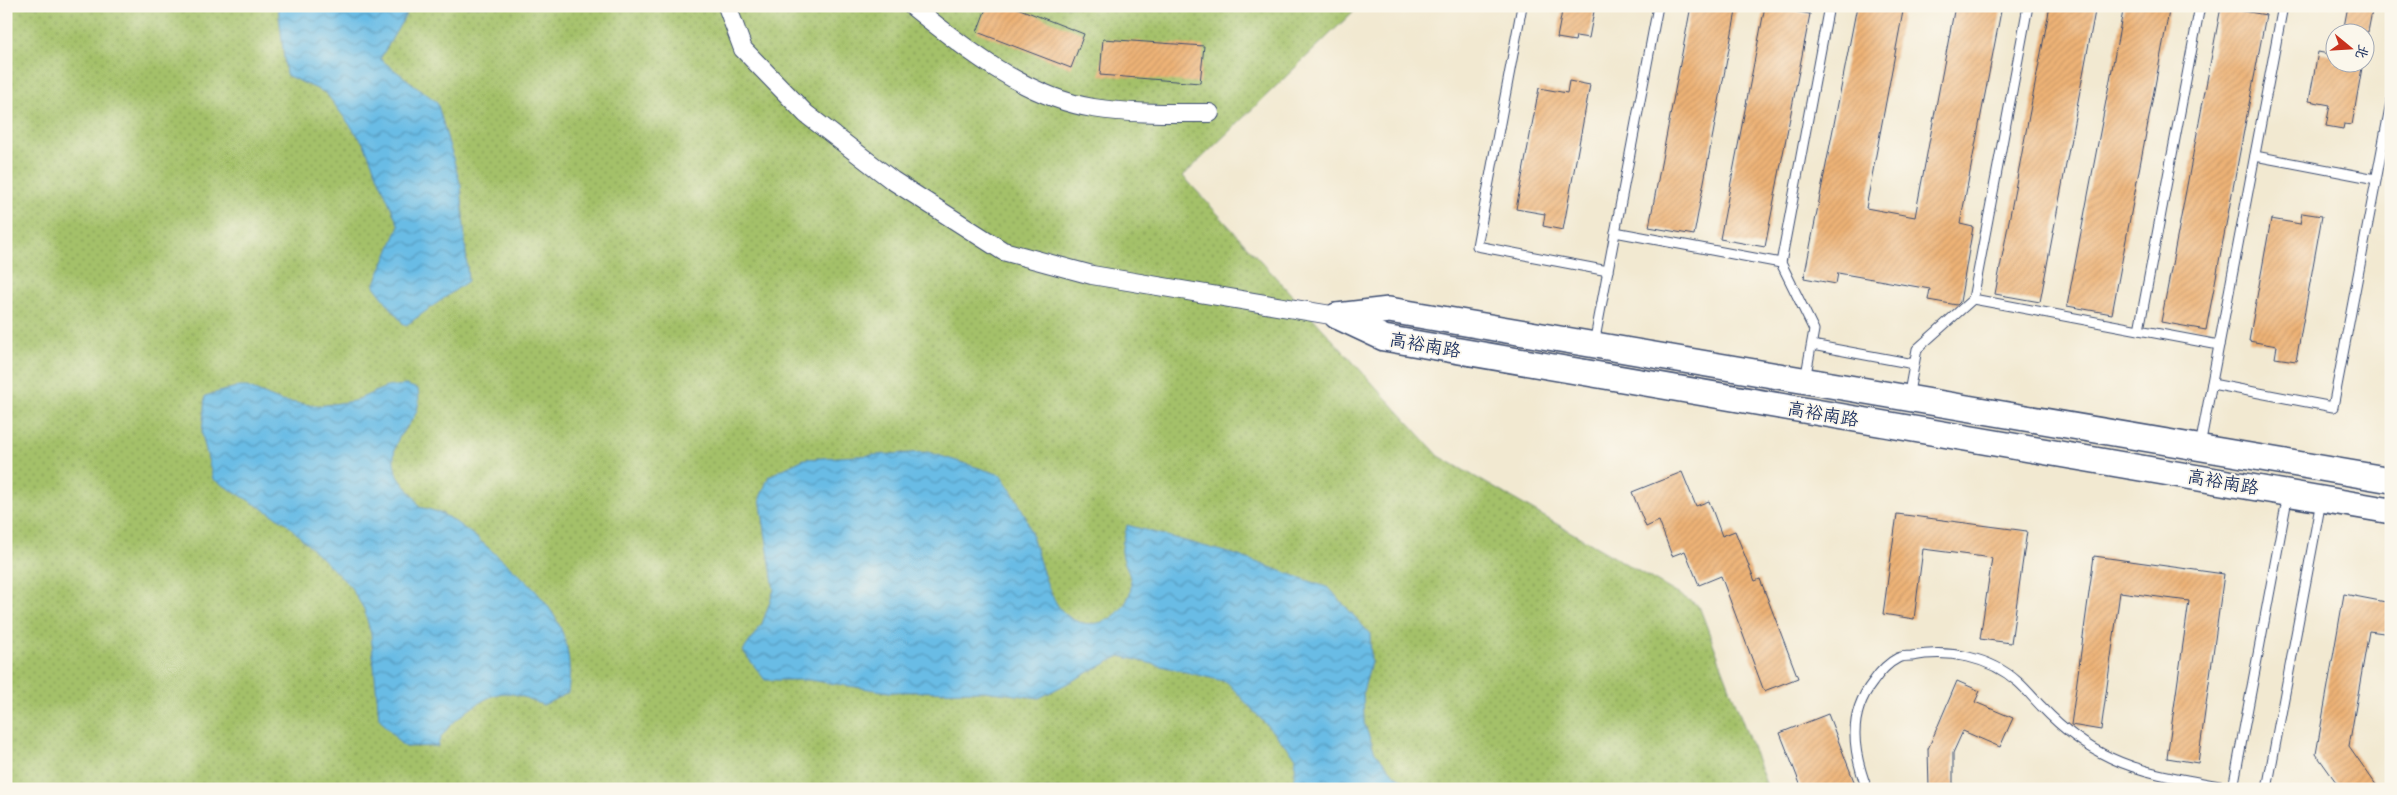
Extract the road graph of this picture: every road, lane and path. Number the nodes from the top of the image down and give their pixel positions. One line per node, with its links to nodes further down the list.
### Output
1 (727, 6): 17 (street)
2 (912, 6): 10 (street)
3 (1522, 6): 15 (lane)
4 (1658, 6): 13 (lane)
5 (1829, 6): 14 (lane)
6 (2028, 6): 16 (lane)
7 (2200, 6): 18 (lane)
8 (2283, 6): 11 (lane)
9 (2391, 102): 12 (lane)
10 (1210, 113)
11 (2255, 156): 12 (lane); 21 (lane)
12 (2376, 178): 24 (lane)
13 (1615, 232): 14 (lane); 15 (lane)
14 (1780, 263): 20 (lane)
15 (1608, 271): 19 (lane)
16 (1973, 299): 18 (lane); 22 (lane)
17 (1338, 316): 19 (street, 高裕南路); 28 (street, 高裕南路)
18 (2139, 330): 21 (lane)
19 (1594, 345): 23 (street, 高裕南路)
20 (1812, 345): 22 (lane); 23 (lane)
21 (2219, 345): 24 (lane)
22 (1914, 364): 25 (lane)
23 (1805, 380): 25 (street, 高裕南路)
24 (2212, 384): 26 (lane)
25 (1908, 398): 26 (street, 高裕南路)
26 (2200, 447): 27 (street, 高裕南路)
27 (2391, 479)
28 (2288, 494): 29 (street, 高裕南路); 31 (lane)
29 (2321, 500): 30 (street, 高裕南路); 33 (lane)
30 (2391, 511)
31 (2234, 788): 32 (lane)
32 (1867, 789)
33 (2267, 789)

